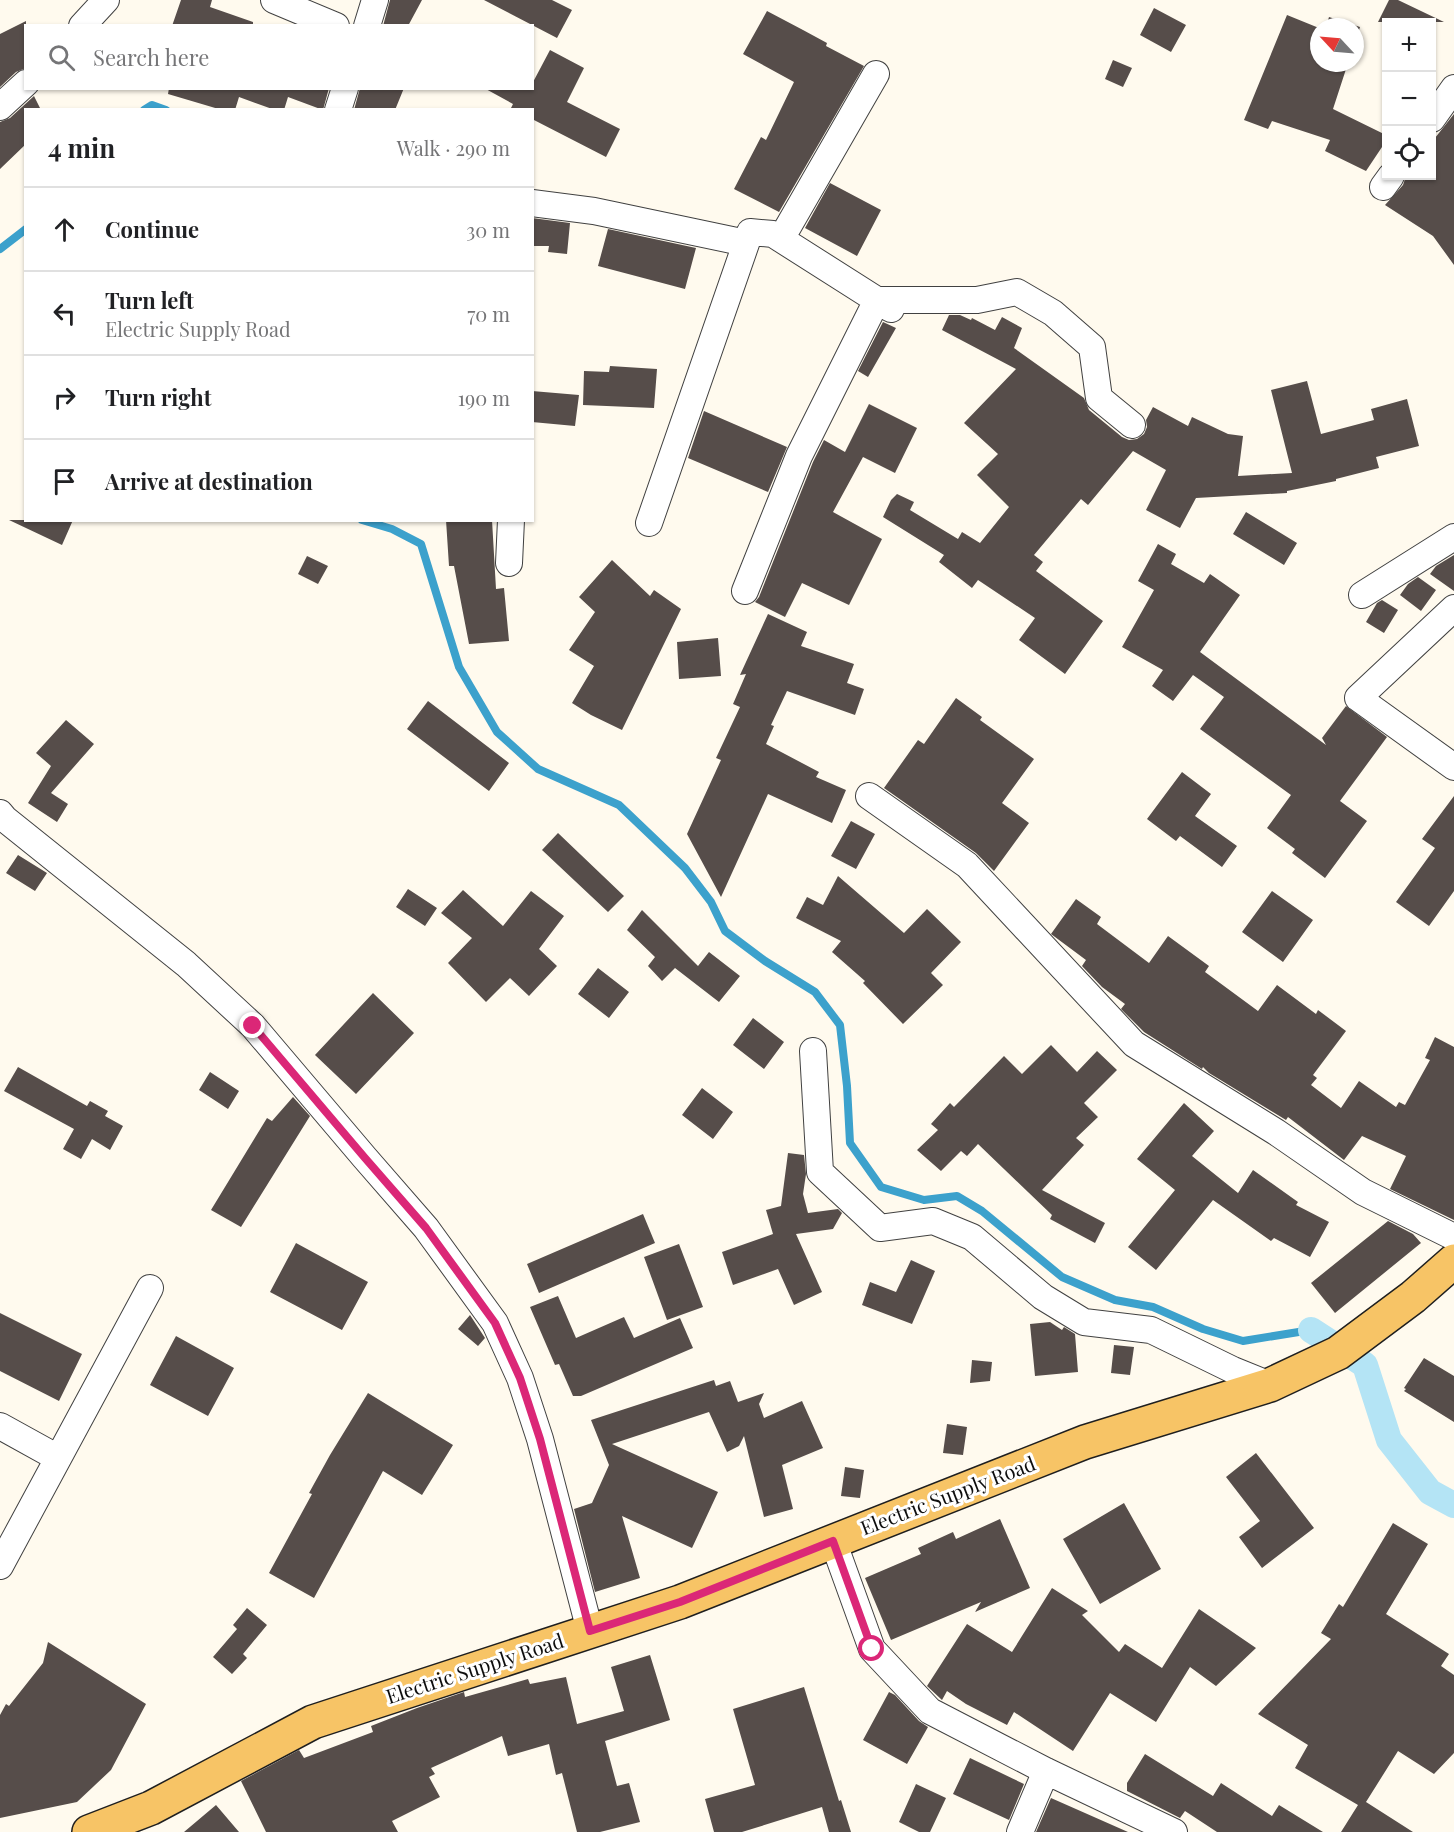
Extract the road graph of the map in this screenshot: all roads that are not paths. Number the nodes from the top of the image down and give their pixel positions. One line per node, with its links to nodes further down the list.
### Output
1 (106, 0): 4 (street)
2 (274, 0): 5 (street)
3 (375, 0): 6 (street)
4 (84, 24)
5 (331, 24)
6 (368, 24)
7 (876, 74): 15 (street)
8 (24, 85): 11 (street)
9 (1454, 88): 13 (street)
10 (344, 90): 12 (street)
11 (0, 107)
12 (339, 108)
13 (1436, 112)
14 (534, 203): 16 (street)
15 (781, 239): 16 (street); 17 (street)
16 (746, 243): 21 (street)
17 (877, 300): 18 (street); 19 (street); 24 (street)
18 (900, 314)
19 (1132, 425)
20 (511, 522): 23 (street)
21 (649, 523)
22 (1454, 537): 25 (street)
23 (509, 563)
24 (745, 591)
25 (1362, 595)
26 (1454, 608): 27 (street)
27 (1454, 767)
28 (869, 796): 31 (street)
29 (0, 813): 39 (street)
30 (813, 1051): 34 (street)
31 (1454, 1237)
32 (1454, 1261): 34 (main road, Electric Supply Road)
33 (150, 1288): 36 (street)
34 (1270, 1385): 37 (main road, Electric Supply Road)
35 (0, 1426): 36 (street)
36 (58, 1458): 38 (street)
37 (833, 1541): 39 (main road, Electric Supply Road); 40 (street)
38 (0, 1566)
39 (590, 1631): 41 (main road, Electric Supply Road)
40 (1046, 1771): 42 (street); 43 (street)
41 (90, 1832)
42 (1020, 1832)
43 (1174, 1832)

